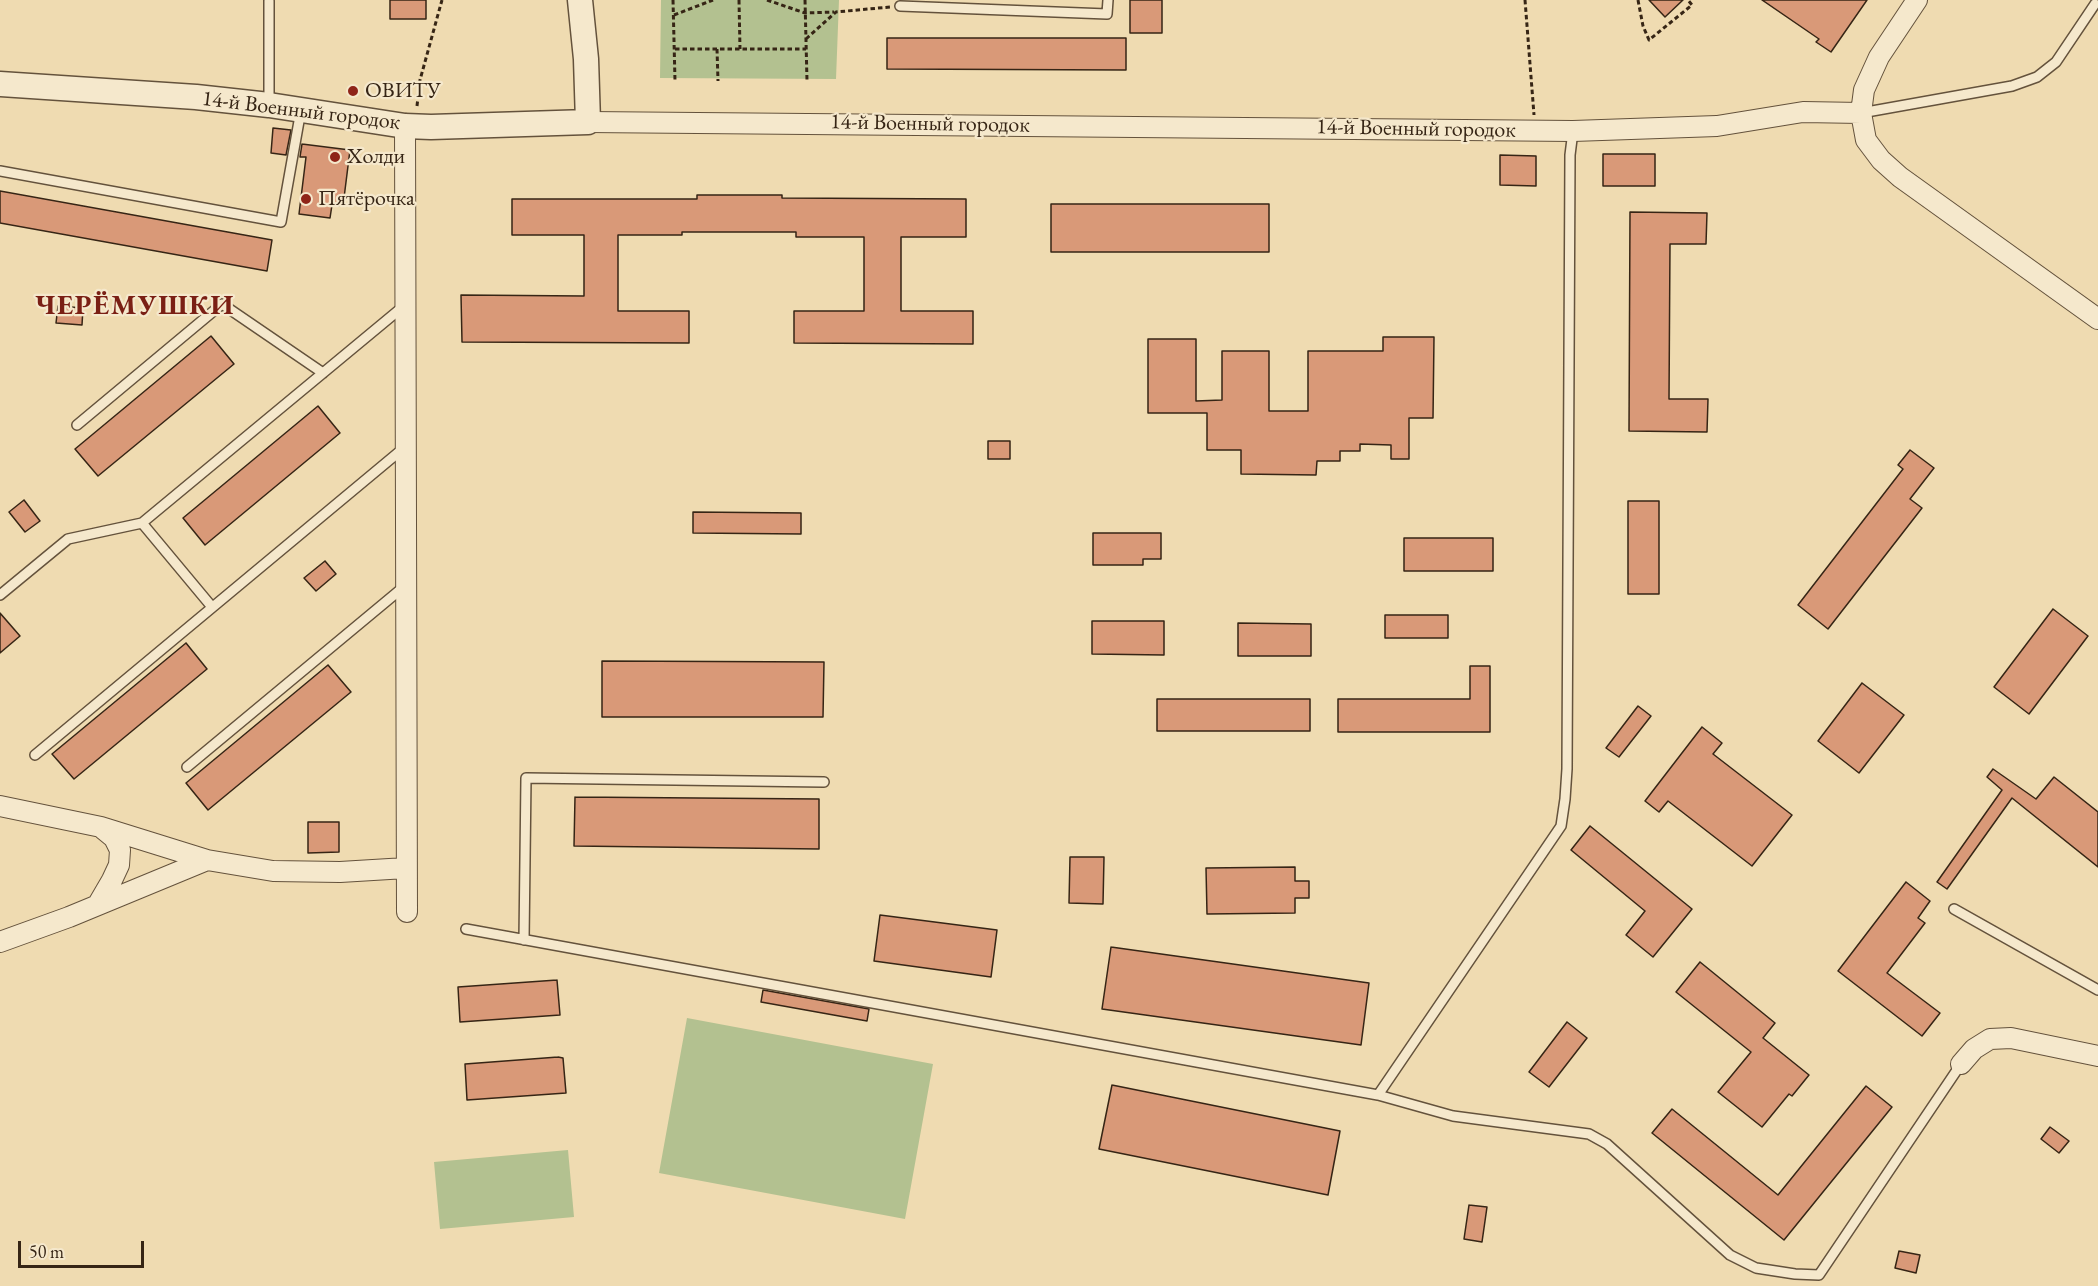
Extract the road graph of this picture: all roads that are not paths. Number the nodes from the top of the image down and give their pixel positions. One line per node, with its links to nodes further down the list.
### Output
1 (580, 0): 11 (street)
2 (1108, 0): 6 (lane)
3 (1917, 0): 10 (street)
4 (269, 1): 8 (lane)
5 (2094, 3): 10 (lane)
6 (900, 6)
7 (0, 84): 8 (street, 14-й Военный городок)
8 (268, 105): 9 (street, 14-й Военный городок)
9 (301, 110): 12 (street, 14-й Военный городок); 14 (lane)
10 (1861, 113): 13 (street, 14-й Военный городок); 16 (street)
11 (588, 122): 12 (street, 14-й Военный городок); 13 (street, 14-й Военный городок)
12 (410, 126): 15 (street)
13 (1573, 131): 40 (lane)
14 (0, 171)
15 (405, 305): 17 (lane); 19 (street)
16 (2098, 319)
17 (323, 373): 18 (lane); 20 (lane)
18 (77, 425)
19 (405, 447): 21 (street); 23 (lane)
20 (142, 523): 22 (lane); 23 (lane)
21 (406, 585): 25 (lane); 30 (street)
22 (0, 595)
23 (212, 608): 24 (lane)
24 (34, 755)
25 (187, 767)
26 (824, 782): 35 (lane)
27 (0, 806): 28 (street)
28 (101, 827): 29 (street); 31 (street)
29 (207, 860): 30 (street); 31 (street)
30 (406, 868): 33 (street)
31 (98, 904): 36 (street)
32 (1954, 909): 37 (lane)
33 (406, 912)
34 (466, 930): 35 (lane)
35 (524, 940): 40 (lane)
36 (0, 942)
37 (2098, 990)
38 (2098, 1056): 39 (street)
39 (1961, 1064): 40 (lane)
40 (1378, 1095)

